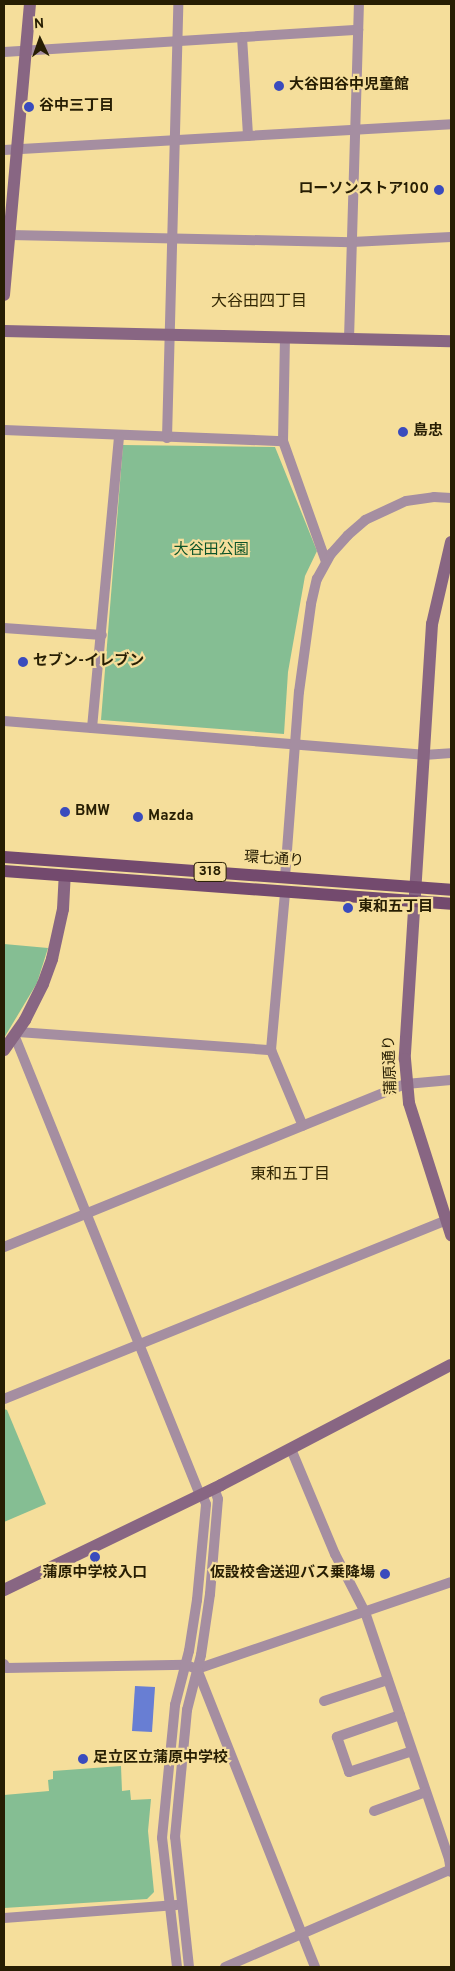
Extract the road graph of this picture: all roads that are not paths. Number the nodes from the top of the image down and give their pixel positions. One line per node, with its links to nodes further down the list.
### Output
1 (30, 4): 7 (street)
2 (178, 4): 6 (street)
3 (359, 4): 4 (street)
4 (358, 30): 5 (street); 10 (street)
5 (242, 37): 6 (street); 11 (street)
6 (177, 41): 7 (street); 12 (street)
7 (26, 50): 8 (street); 13 (street)
8 (4, 52)
9 (451, 124): 10 (street)
10 (356, 130): 11 (street); 18 (street)
11 (248, 136): 12 (street)
12 (174, 140): 13 (street); 16 (street)
13 (18, 149): 14 (street); 15 (street)
14 (4, 150)
15 (10, 235): 16 (street); 19 (street)
16 (172, 237): 18 (street); 21 (street)
17 (451, 237): 18 (street)
18 (352, 242): 23 (street)
19 (4, 295)
20 (4, 331): 21 (street)
21 (170, 334): 22 (street); 27 (street)
22 (285, 337): 23 (street); 28 (street)
23 (349, 339): 24 (street)
24 (451, 341)
25 (4, 430): 26 (street)
26 (119, 436): 27 (street); 33 (street)
27 (167, 438): 28 (street)
28 (283, 442): 31 (street)
29 (451, 498): 31 (street)
30 (451, 542): 38 (street, 蒲原通り)
31 (326, 562): 36 (street)
32 (4, 628): 33 (street)
33 (102, 635): 35 (street)
34 (4, 721): 35 (street)
35 (92, 728): 36 (street)
36 (294, 743): 38 (street); 42 (street)
37 (451, 753): 38 (street)
38 (424, 755): 43 (street, 蒲原通り)
39 (4, 857): 42 (main road, 環七通り / 318)
40 (4, 871): 41 (main road, 318)
41 (65, 876): 45 (main road, 318); 48 (street)
42 (285, 877): 43 (main road, 環七通り / 318)
43 (416, 887): 44 (main road, 環七通り / 318); 46 (street, 蒲原通り)
44 (451, 890)
45 (284, 893): 46 (main road, 318); 50 (street)
46 (415, 901): 47 (main road, 318); 52 (street, 蒲原通り)
47 (451, 904)
48 (16, 1034): 49 (street); 50 (street); 54 (street)
49 (4, 1050)
50 (271, 1050): 53 (street)
51 (451, 1080): 52 (street)
52 (406, 1084): 53 (street); 55 (street, 蒲原通り)
53 (303, 1126): 54 (street)
54 (87, 1214): 57 (street); 58 (street)
55 (449, 1219): 56 (street, 蒲原通り); 58 (street)
56 (451, 1235)
57 (4, 1247)
58 (138, 1343): 60 (street); 63 (street)
59 (451, 1365): 61 (street)
60 (4, 1399)
61 (291, 1449): 62 (street); 66 (street)
62 (214, 1488): 63 (street); 69 (street)
63 (201, 1495): 65 (street); 68 (street)
64 (451, 1582): 66 (street)
65 (4, 1590)
66 (365, 1612): 69 (street); 70 (street)
67 (4, 1664): 68 (street)
68 (186, 1665): 69 (street); 78 (street)
69 (197, 1670): 77 (street); 80 (street)
70 (388, 1680): 71 (street); 72 (street)
71 (324, 1701)
72 (400, 1715): 73 (street); 73 (street)
73 (412, 1751): 74 (street)
74 (426, 1792): 75 (street); 76 (street)
75 (374, 1811)
76 (451, 1870): 80 (street)
77 (183, 1905): 78 (street); 82 (street)
78 (170, 1906): 79 (street); 81 (street)
79 (4, 1918)
80 (302, 1934): 83 (street); 84 (street)
81 (177, 1967)
82 (189, 1967)
83 (225, 1967)
84 (315, 1967)

